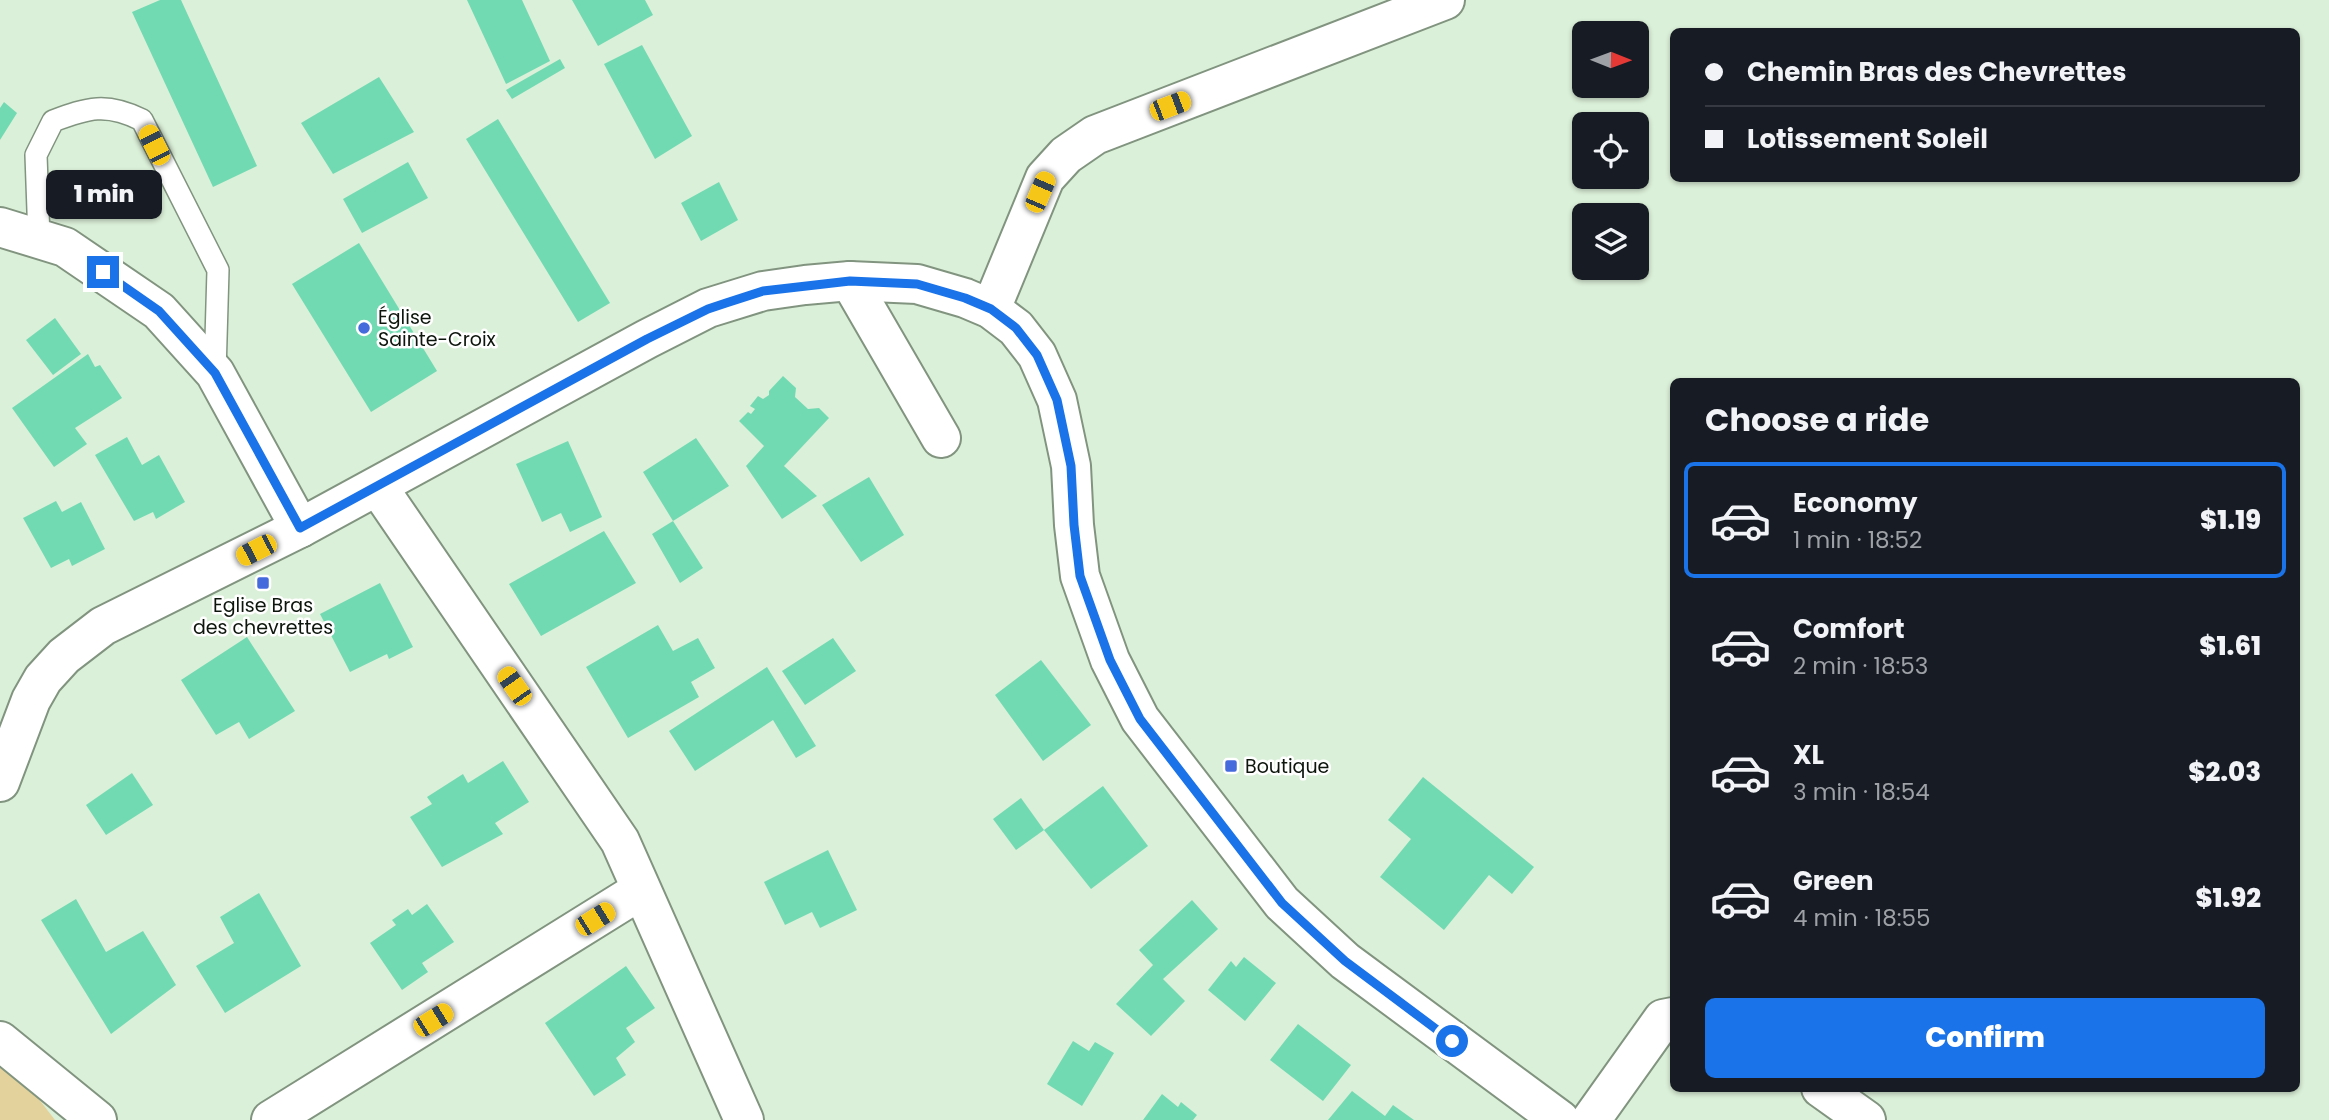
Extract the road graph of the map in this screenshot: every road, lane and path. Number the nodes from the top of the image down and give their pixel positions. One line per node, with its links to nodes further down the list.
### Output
1 (1445, 0): 5 (street)
2 (0, 227): 3 (street)
3 (39, 239): 6 (street); 6 (lane)
4 (850, 281): 5 (street); 7 (street); 8 (street)
5 (991, 309): 18 (street)
6 (215, 373): 9 (street)
7 (941, 438)
8 (378, 487): 9 (street); 11 (street)
9 (300, 528): 10 (street)
10 (0, 782)
11 (641, 890): 16 (street); 17 (street)
12 (1670, 1018): 19 (street)
13 (0, 1041): 15 (street)
14 (1827, 1092): 20 (street)
15 (97, 1120)
16 (271, 1120)
17 (744, 1120)
18 (1560, 1120)
19 (1591, 1120)
20 (1866, 1120)

